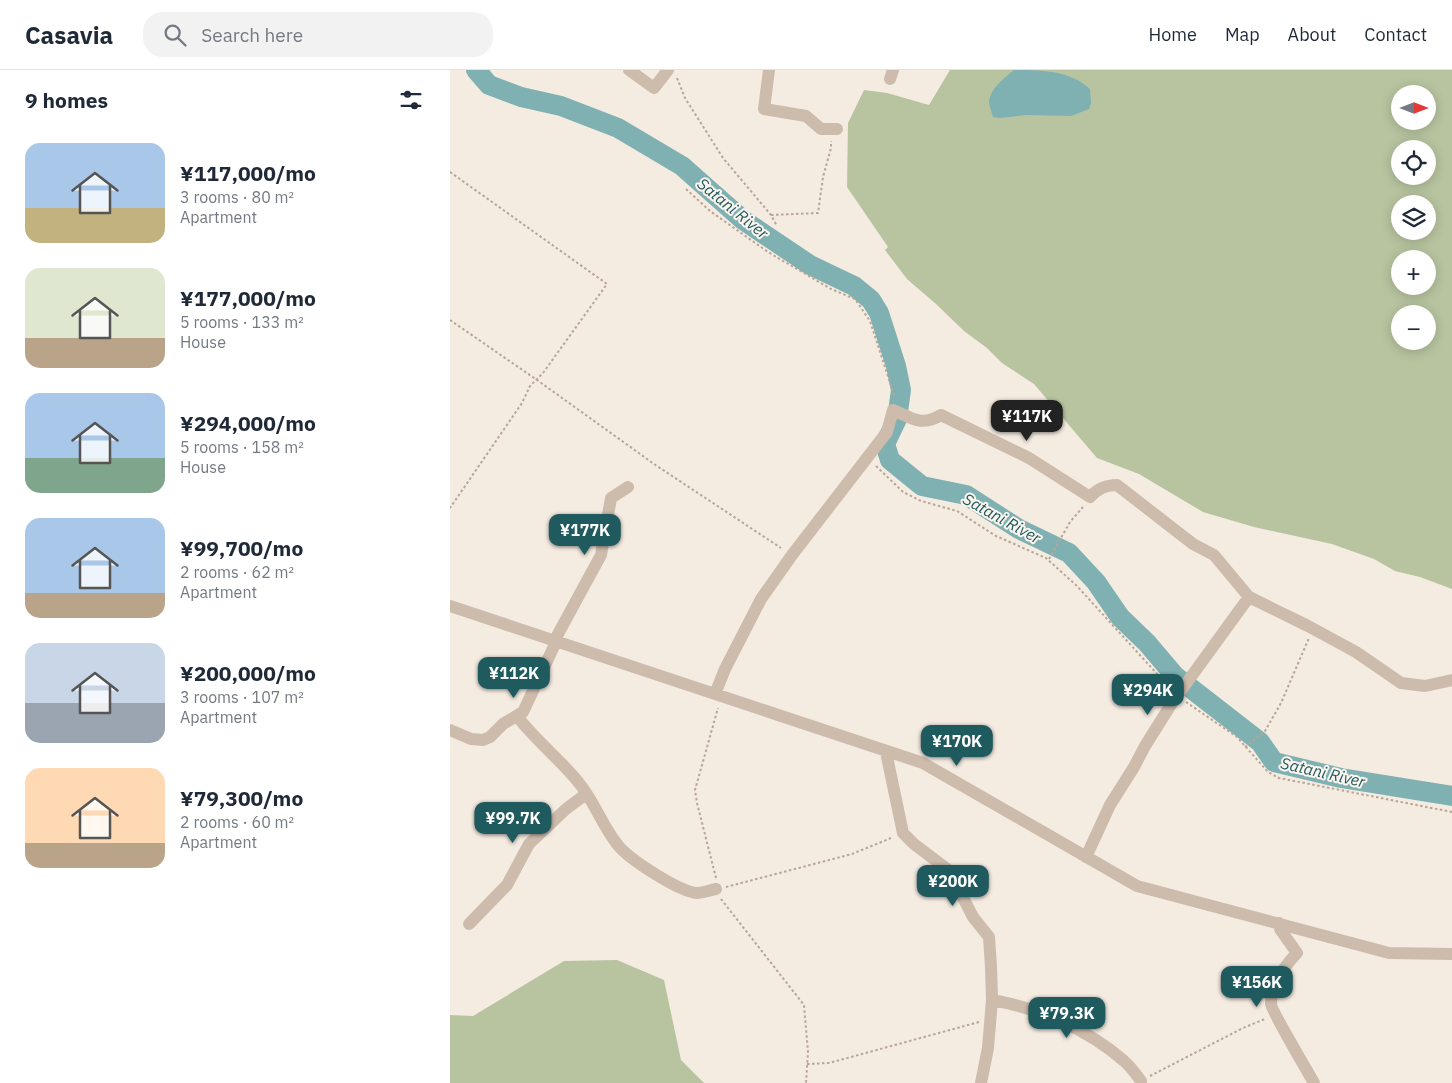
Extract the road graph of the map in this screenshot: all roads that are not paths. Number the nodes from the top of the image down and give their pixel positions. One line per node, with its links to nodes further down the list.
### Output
1 (629, 70): 3 (street)
2 (769, 70): 4 (street)
3 (672, 74)
4 (834, 129)
5 (628, 487): 8 (street)
6 (1249, 597): 9 (street); 10 (street); 15 (street)
7 (450, 606): 8 (street)
8 (556, 642): 10 (street); 11 (street)
9 (1452, 680)
10 (718, 695): 13 (street)
11 (517, 716): 12 (street); 14 (street)
12 (450, 730)
13 (886, 752): 15 (street); 20 (street)
14 (586, 794): 16 (street); 17 (street)
15 (1086, 857): 18 (street)
16 (716, 889)
17 (469, 924)
18 (1279, 924): 19 (street); 23 (street)
19 (1452, 954)
20 (992, 1000): 21 (street); 22 (street)
21 (1141, 1081)
22 (981, 1083)
23 (1314, 1083)

